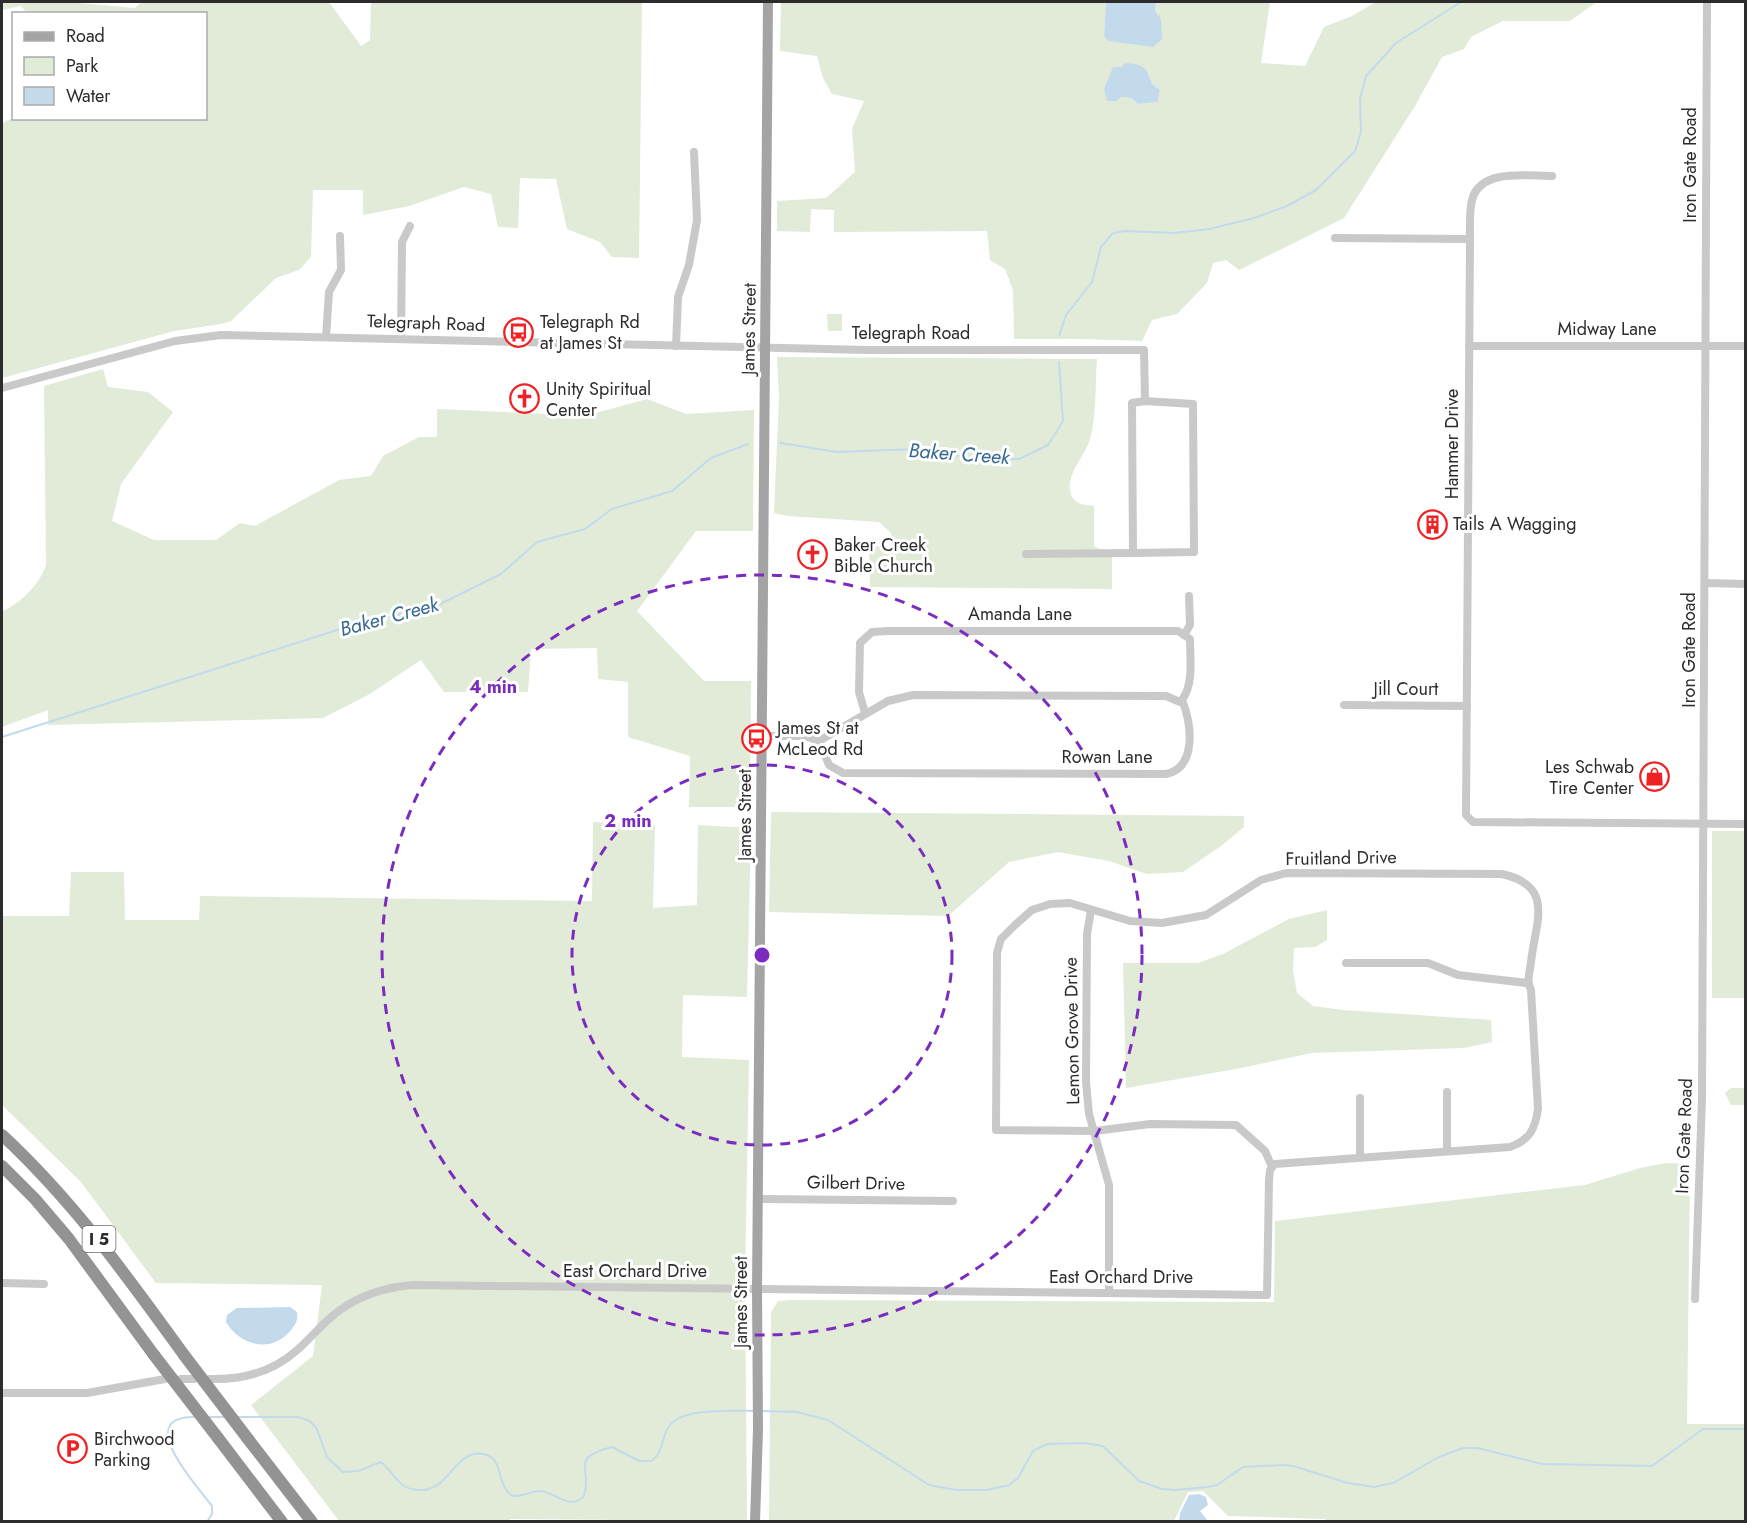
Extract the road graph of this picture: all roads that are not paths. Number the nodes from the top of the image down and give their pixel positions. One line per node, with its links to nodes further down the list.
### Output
1 (768, 2): 15 (main road, James Street)
2 (1707, 2): 13 (street, Iron Gate Road)
3 (694, 152): 11 (street)
4 (1552, 176): 8 (street, Hammer Drive)
5 (410, 226): 10 (street)
6 (340, 236): 9 (street)
7 (1335, 238): 8 (street)
8 (1470, 239): 12 (street, Hammer Drive)
9 (326, 337): 10 (street, Telegraph Road); 16 (street, Telegraph Road)
10 (401, 338): 11 (street, Telegraph Road)
11 (676, 346): 15 (street, Telegraph Road)
12 (1469, 346): 13 (street, Midway Lane); 26 (street, Hammer Drive)
13 (1707, 346): 14 (street, Midway Lane); 20 (street, Iron Gate Road)
14 (1746, 346)
15 (765, 347): 17 (street, Telegraph Road); 28 (main road, James Street)
16 (2, 388)
17 (1145, 401): 18 (street); 18 (street)
18 (1133, 553): 19 (street)
19 (1026, 554)
20 (1706, 583): 21 (street); 30 (street, Iron Gate Road)
21 (1746, 584)
22 (1189, 597): 23 (street)
23 (1184, 635): 24 (street); 27 (street, Amanda Lane)
24 (1182, 700): 27 (street); 29 (street, Rowan Lane)
25 (1344, 705): 26 (street, Jill Court)
26 (1467, 705): 30 (street, Hammer Drive)
27 (866, 713): 29 (street)
28 (762, 736): 29 (street); 43 (main road, James Street)
29 (819, 741)
30 (1704, 824): 31 (street); 49 (street, Iron Gate Road)
31 (1746, 824)
32 (1091, 910): 34 (street, Fruitland Drive); 37 (street, Lemon Grove Drive); 37 (street, Fruitland Drive)
33 (1346, 963): 34 (street)
34 (1527, 983): 39 (street, Fruitland Drive)
35 (1447, 1092): 39 (street)
36 (1360, 1098): 40 (street)
37 (1095, 1131): 42 (street, Fruitland Drive); 48 (street, Lemon Grove Drive)
38 (2, 1135): 56 (highway, I 5, bridge)
39 (1447, 1151): 40 (street, Fruitland Drive)
40 (1360, 1157): 42 (street, Fruitland Drive)
41 (2, 1166): 55 (highway, I 5, bridge)
42 (1272, 1167): 48 (street, East Orchard Drive)
43 (758, 1199): 44 (street, Gilbert Drive); 47 (main road, James Street)
44 (953, 1201)
45 (2, 1284): 46 (street)
46 (44, 1284)
47 (757, 1288): 48 (street, East Orchard Drive); 53 (street, East Orchard Drive); 57 (main road, James Street)
48 (1108, 1293)
49 (1695, 1299)
50 (165, 1379): 54 (street)
51 (181, 1379): 52 (street)
52 (194, 1379)
53 (210, 1379)
54 (2, 1393)
55 (282, 1521)
56 (312, 1521)
57 (755, 1521)

